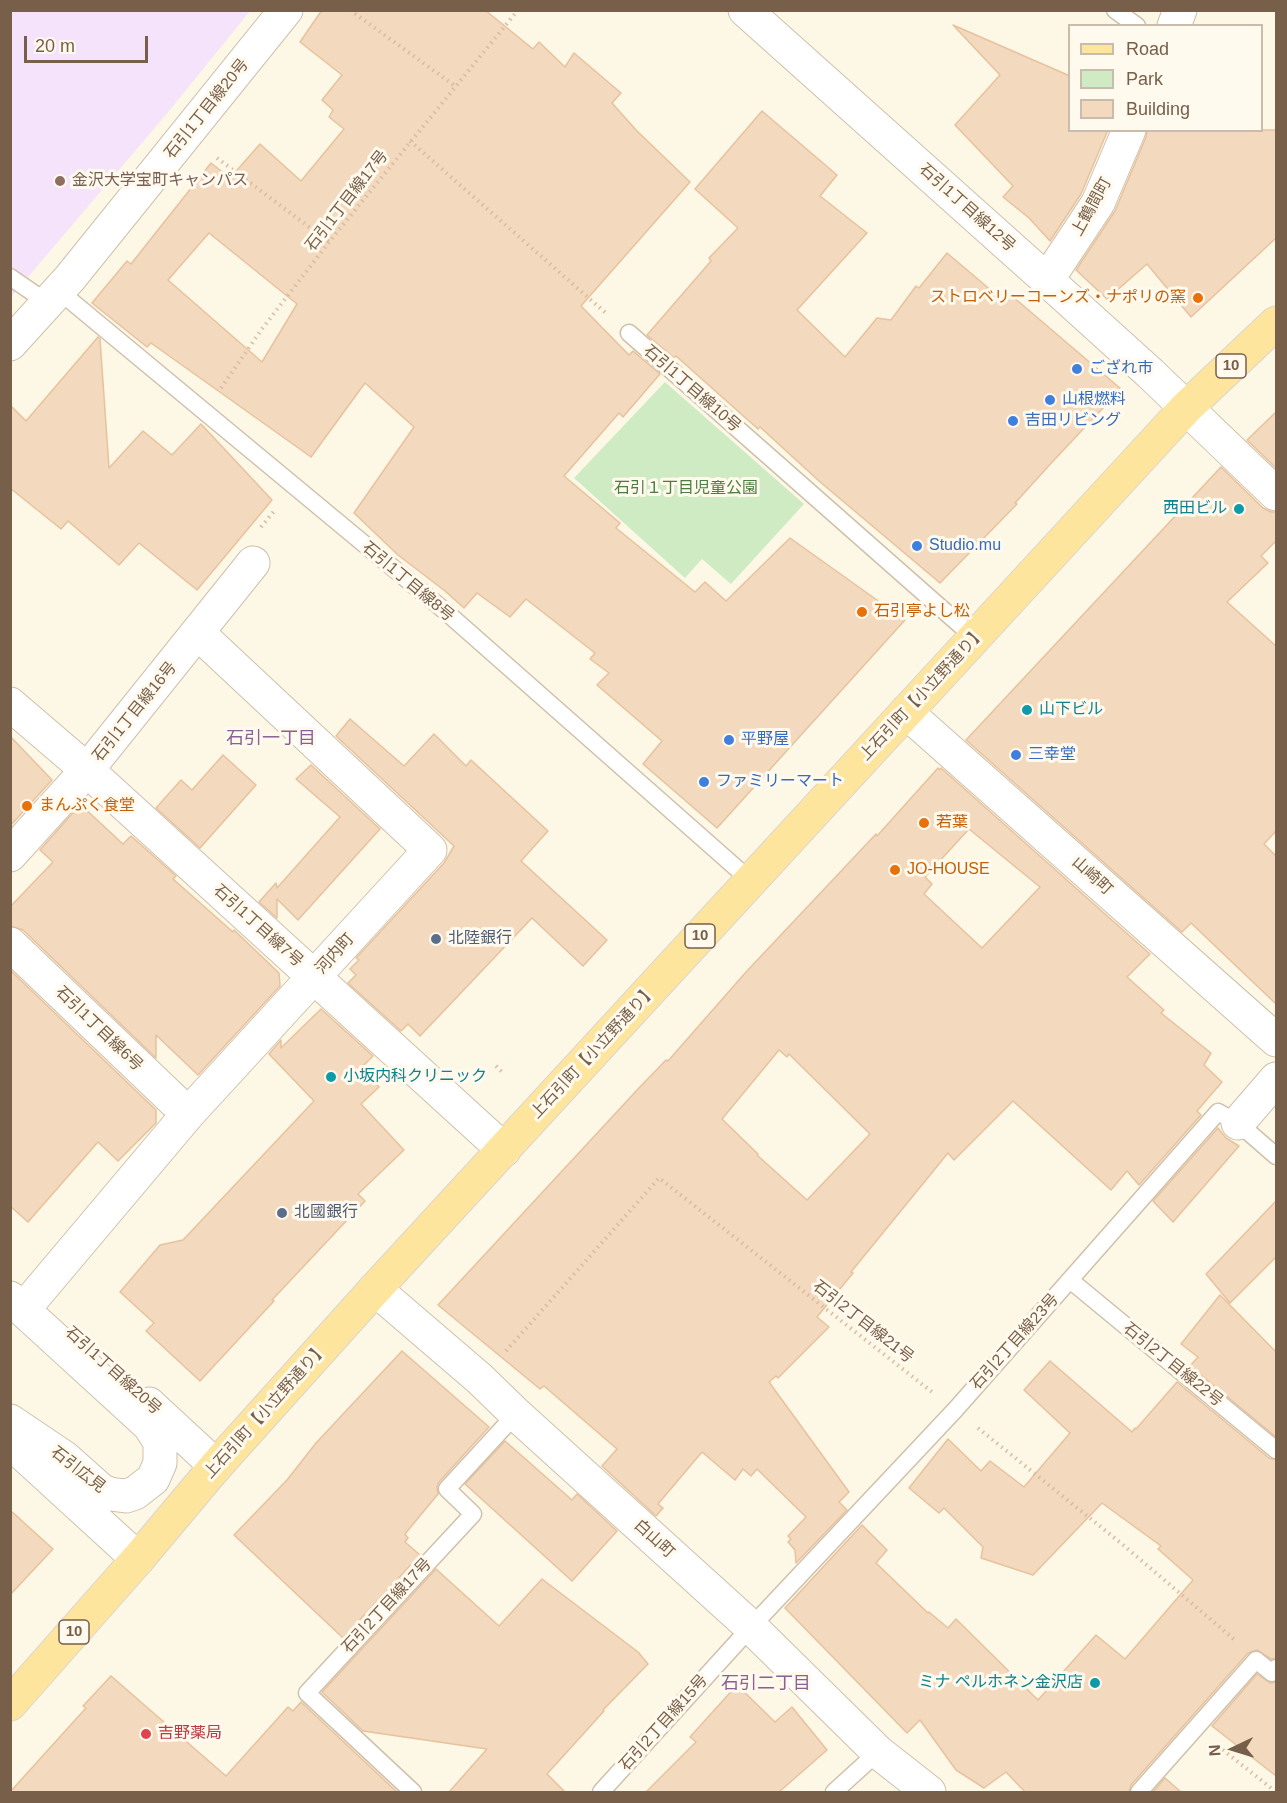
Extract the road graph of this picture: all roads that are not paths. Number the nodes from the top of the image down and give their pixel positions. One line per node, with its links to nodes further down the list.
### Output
1 (286, 10): 8 (street, 石引1丁目線20号)
2 (745, 10): 7 (street, 石引1丁目線12号)
3 (1115, 10): 4 (lane)
4 (1134, 24)
5 (1128, 132): 7 (street, 上鶴間町)
6 (10, 277): 8 (lane, 石引1丁目線8号)
7 (1047, 280): 12 (street, 石引1丁目線12号)
8 (54, 297): 11 (street, 石引1丁目線20号); 21 (lane, 石引1丁目線8号)
9 (1276, 323): 12 (main road, 10)
10 (629, 333): 16 (lane, 石引1丁目線10号)
11 (10, 344)
12 (1186, 408): 13 (street); 16 (main road, 上石引町【小立野通り】 / 10)
13 (1276, 494)
14 (252, 563): 15 (street, 石引1丁目線16号)
15 (198, 633): 19 (street, 石引1丁目線16号); 23 (street, 河内町)
16 (975, 638): 18 (main road, 上石引町【小立野通り】 / 10)
17 (10, 704): 19 (street, 石引1丁目線7号)
18 (906, 712): 21 (main road, 上石引町【小立野通り】 / 10); 24 (street, 山崎町)
19 (87, 770): 20 (street, 石引1丁目線16号); 23 (street, 石引1丁目線7号)
20 (10, 855)
21 (751, 881): 28 (main road, 上石引町【小立野通り】 / 10)
22 (10, 944): 26 (street, 石引1丁目線6号)
23 (315, 977): 26 (street, 河内町); 28 (street, 石引1丁目線7号)
24 (1276, 1040)
25 (1276, 1079): 27 (street)
26 (188, 1114): 32 (street, 河内町)
27 (1238, 1123): 29 (lane); 30 (lane, 石引2丁目線23号)
28 (504, 1150): 31 (main road, 上石引町【小立野通り】 / 10)
29 (1276, 1156)
30 (1070, 1280): 36 (lane, 石引2丁目線22号); 39 (lane, 石引2丁目線23号)
31 (375, 1289): 33 (street, 白山町); 37 (main road, 上石引町【小立野通り】 / 10)
32 (18, 1291): 34 (street, 石引広見); 37 (street, 石引1丁目線20号)
33 (516, 1414): 39 (street, 白山町); 43 (lane, 石引2丁目線17号)
34 (10, 1421)
35 (10, 1442): 38 (street)
36 (1276, 1450)
37 (216, 1466): 38 (main road, 上石引町【小立野通り】 / 10)
38 (138, 1559): 41 (main road, 上石引町【小立野通り】 / 10)
39 (751, 1627): 42 (street, 白山町); 44 (lane, 石引2丁目線15号)
40 (1276, 1668): 47 (lane)
41 (10, 1704)
42 (878, 1752): 45 (lane); 46 (street, 白山町)
43 (413, 1792)
44 (601, 1792)
45 (834, 1792)
46 (929, 1792)
47 (1140, 1792)

